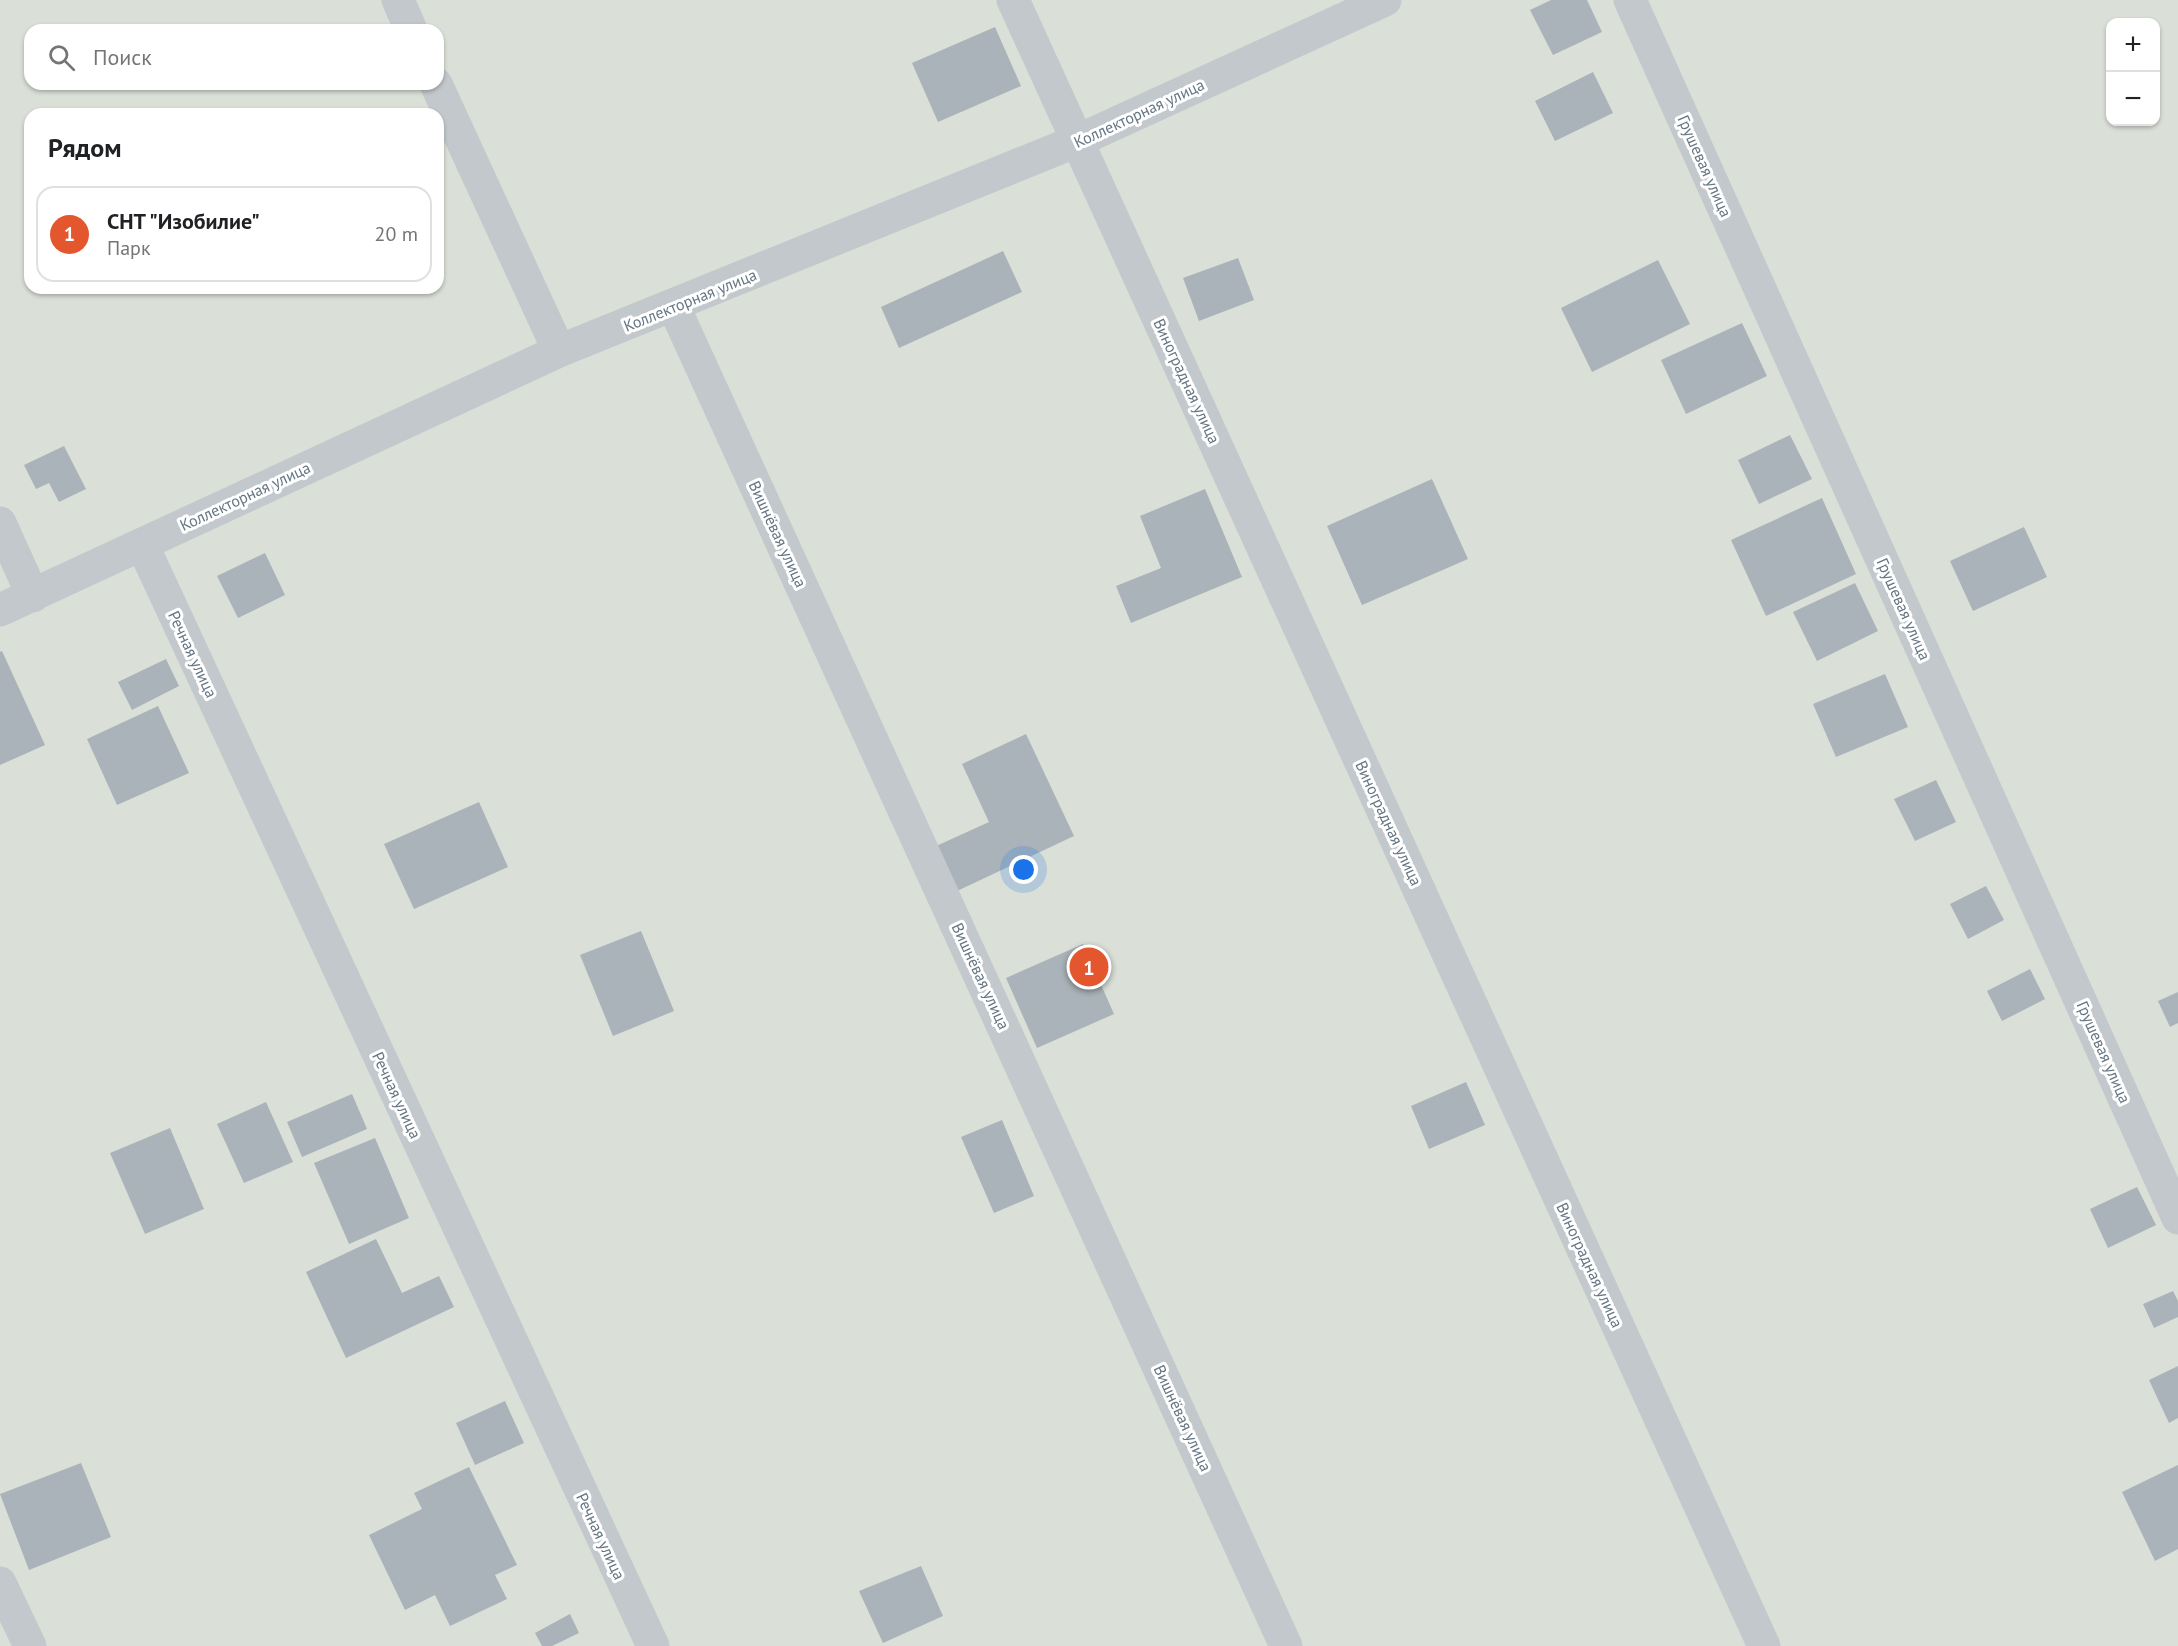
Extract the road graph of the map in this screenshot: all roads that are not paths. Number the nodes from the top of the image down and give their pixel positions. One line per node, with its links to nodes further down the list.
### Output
1 (398, 0): 5 (street)
2 (1013, 0): 7 (street, Виноградная улица)
3 (1385, 0): 7 (street, Коллекторная улица)
4 (1630, 0): 14 (street, Грушевая улица)
5 (408, 24)
6 (439, 90): 9 (street)
7 (1077, 141): 8 (street, Коллекторная улица); 19 (street, Виноградная улица)
8 (674, 306): 9 (street, Коллекторная улица); 18 (street, Вишнёвая улица)
9 (559, 351): 11 (street, Коллекторная улица)
10 (0, 523): 12 (street)
11 (141, 544): 12 (street, Коллекторная улица); 17 (street, Речная улица)
12 (33, 596): 13 (street, Коллекторная улица)
13 (0, 610)
14 (2178, 1218)
15 (0, 1583): 16 (street)
16 (30, 1646)
17 (652, 1646)
18 (1286, 1646)
19 (1764, 1646)

